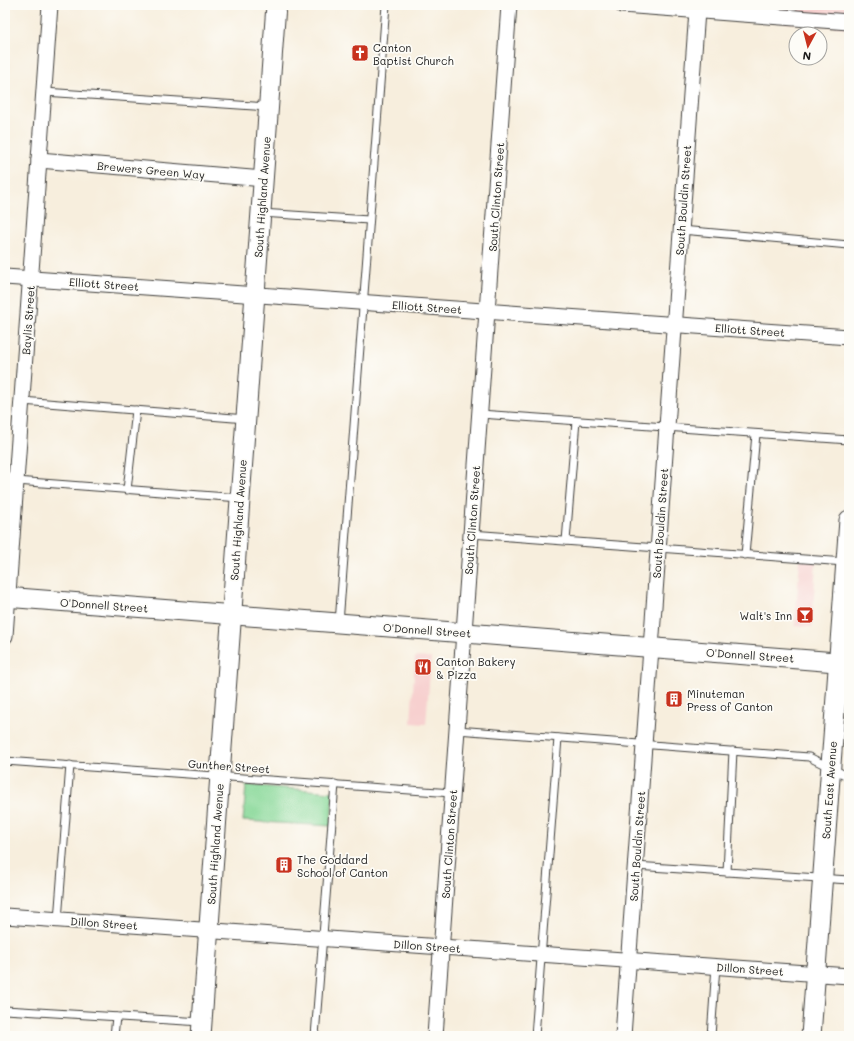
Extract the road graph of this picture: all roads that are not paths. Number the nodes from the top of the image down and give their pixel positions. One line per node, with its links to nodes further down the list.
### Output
1 (50, 5): 8 (street, Baylis Street)
2 (276, 5): 9 (street, South Highland Avenue)
3 (386, 5): 13 (lane)
4 (509, 5): 20 (street, South Clinton Street)
5 (622, 5): 6 (street)
6 (697, 11): 7 (street); 14 (street, South Bouldin Street)
7 (849, 22)
8 (44, 92): 9 (lane); 10 (street, Baylis Street)
9 (268, 107): 11 (street, South Highland Avenue)
10 (39, 160): 11 (street, Brewers Green Way); 17 (street, Baylis Street)
11 (263, 178): 12 (street, South Highland Avenue)
12 (261, 213): 13 (lane); 18 (street, South Highland Avenue)
13 (370, 220): 19 (lane)
14 (681, 230): 15 (lane); 21 (street, South Bouldin Street)
15 (849, 245)
16 (5, 277): 17 (street, Elliott Street)
17 (31, 278): 18 (street, Elliott Street); 23 (street, Baylis Street)
18 (255, 294): 19 (street, Elliott Street); 26 (street, South Highland Avenue)
19 (364, 302): 20 (street, Elliott Street); 42 (lane)
20 (488, 311): 21 (street, Elliott Street); 25 (street, South Clinton Street)
21 (675, 324): 22 (street, Elliott Street); 28 (street, South Bouldin Street)
22 (849, 337)
23 (22, 401): 24 (lane); 31 (street, Baylis Street)
24 (136, 410): 26 (lane); 32 (lane)
25 (480, 414): 27 (lane); 35 (street, South Clinton Street)
26 (246, 419): 33 (street, South Highland Avenue)
27 (576, 421): 28 (lane); 36 (lane)
28 (667, 427): 29 (lane); 37 (street, South Bouldin Street)
29 (756, 434): 30 (lane); 38 (lane)
30 (849, 440)
31 (16, 481): 32 (lane); 40 (street, Baylis Street)
32 (127, 490): 33 (lane)
33 (240, 498): 41 (street, South Highland Avenue)
34 (849, 520): 39 (street, South East Avenue)
35 (471, 534): 36 (lane); 43 (street, South Clinton Street)
36 (566, 541): 37 (lane)
37 (658, 548): 38 (lane); 45 (street, South Bouldin Street)
38 (745, 555): 39 (lane)
39 (848, 562): 46 (street, South East Avenue)
40 (6, 597): 41 (street, O'Donnell Street); 44 (street, Baylis Street)
41 (231, 615): 42 (street, O'Donnell Street); 54 (street, South Highland Avenue)
42 (339, 623): 43 (street, O'Donnell Street)
43 (464, 633): 45 (street, O'Donnell Street); 47 (street, South Clinton Street)
44 (5, 636)
45 (651, 647): 46 (street, O'Donnell Street); 49 (street, South Bouldin Street)
46 (844, 662): 53 (street, South East Avenue)
47 (457, 730): 48 (lane); 57 (street, South Clinton Street)
48 (558, 738): 49 (lane); 67 (lane)
49 (644, 744): 50 (lane); 58 (street, South Bouldin Street)
50 (733, 751): 53 (lane); 59 (lane)
51 (5, 761): 52 (lane, Gunther Street)
52 (70, 765): 54 (lane, Gunther Street); 63 (lane)
53 (831, 768): 55 (lane); 60 (street, South East Avenue)
54 (220, 776): 56 (lane, Gunther Street); 64 (street, South Highland Avenue)
55 (849, 777)
56 (335, 784): 57 (lane, Gunther Street); 65 (lane)
57 (452, 793): 66 (street, South Clinton Street)
58 (635, 866): 59 (lane); 68 (street, South Bouldin Street)
59 (727, 872): 60 (lane)
60 (823, 878): 61 (lane); 70 (street, South East Avenue)
61 (849, 880)
62 (5, 916): 63 (street, Dillon Street)
63 (58, 920): 64 (street, Dillon Street)
64 (208, 930): 65 (street, Dillon Street); 74 (street, South Highland Avenue)
65 (323, 938): 66 (street, Dillon Street); 76 (lane)
66 (441, 947): 67 (street, Dillon Street); 77 (street, South Clinton Street)
67 (541, 954): 68 (street, Dillon Street); 78 (lane)
68 (629, 960): 69 (street, Dillon Street); 79 (street, South Bouldin Street)
69 (716, 966): 70 (street, Dillon Street); 80 (lane)
70 (816, 974): 71 (street, Dillon Street); 81 (street, South East Avenue)
71 (849, 976)
72 (5, 1010): 73 (lane)
73 (116, 1016): 74 (lane); 75 (lane)
74 (201, 1029)
75 (114, 1036)
76 (315, 1036)
77 (435, 1036)
78 (535, 1036)
79 (623, 1036)
80 (711, 1036)
81 (811, 1036)

